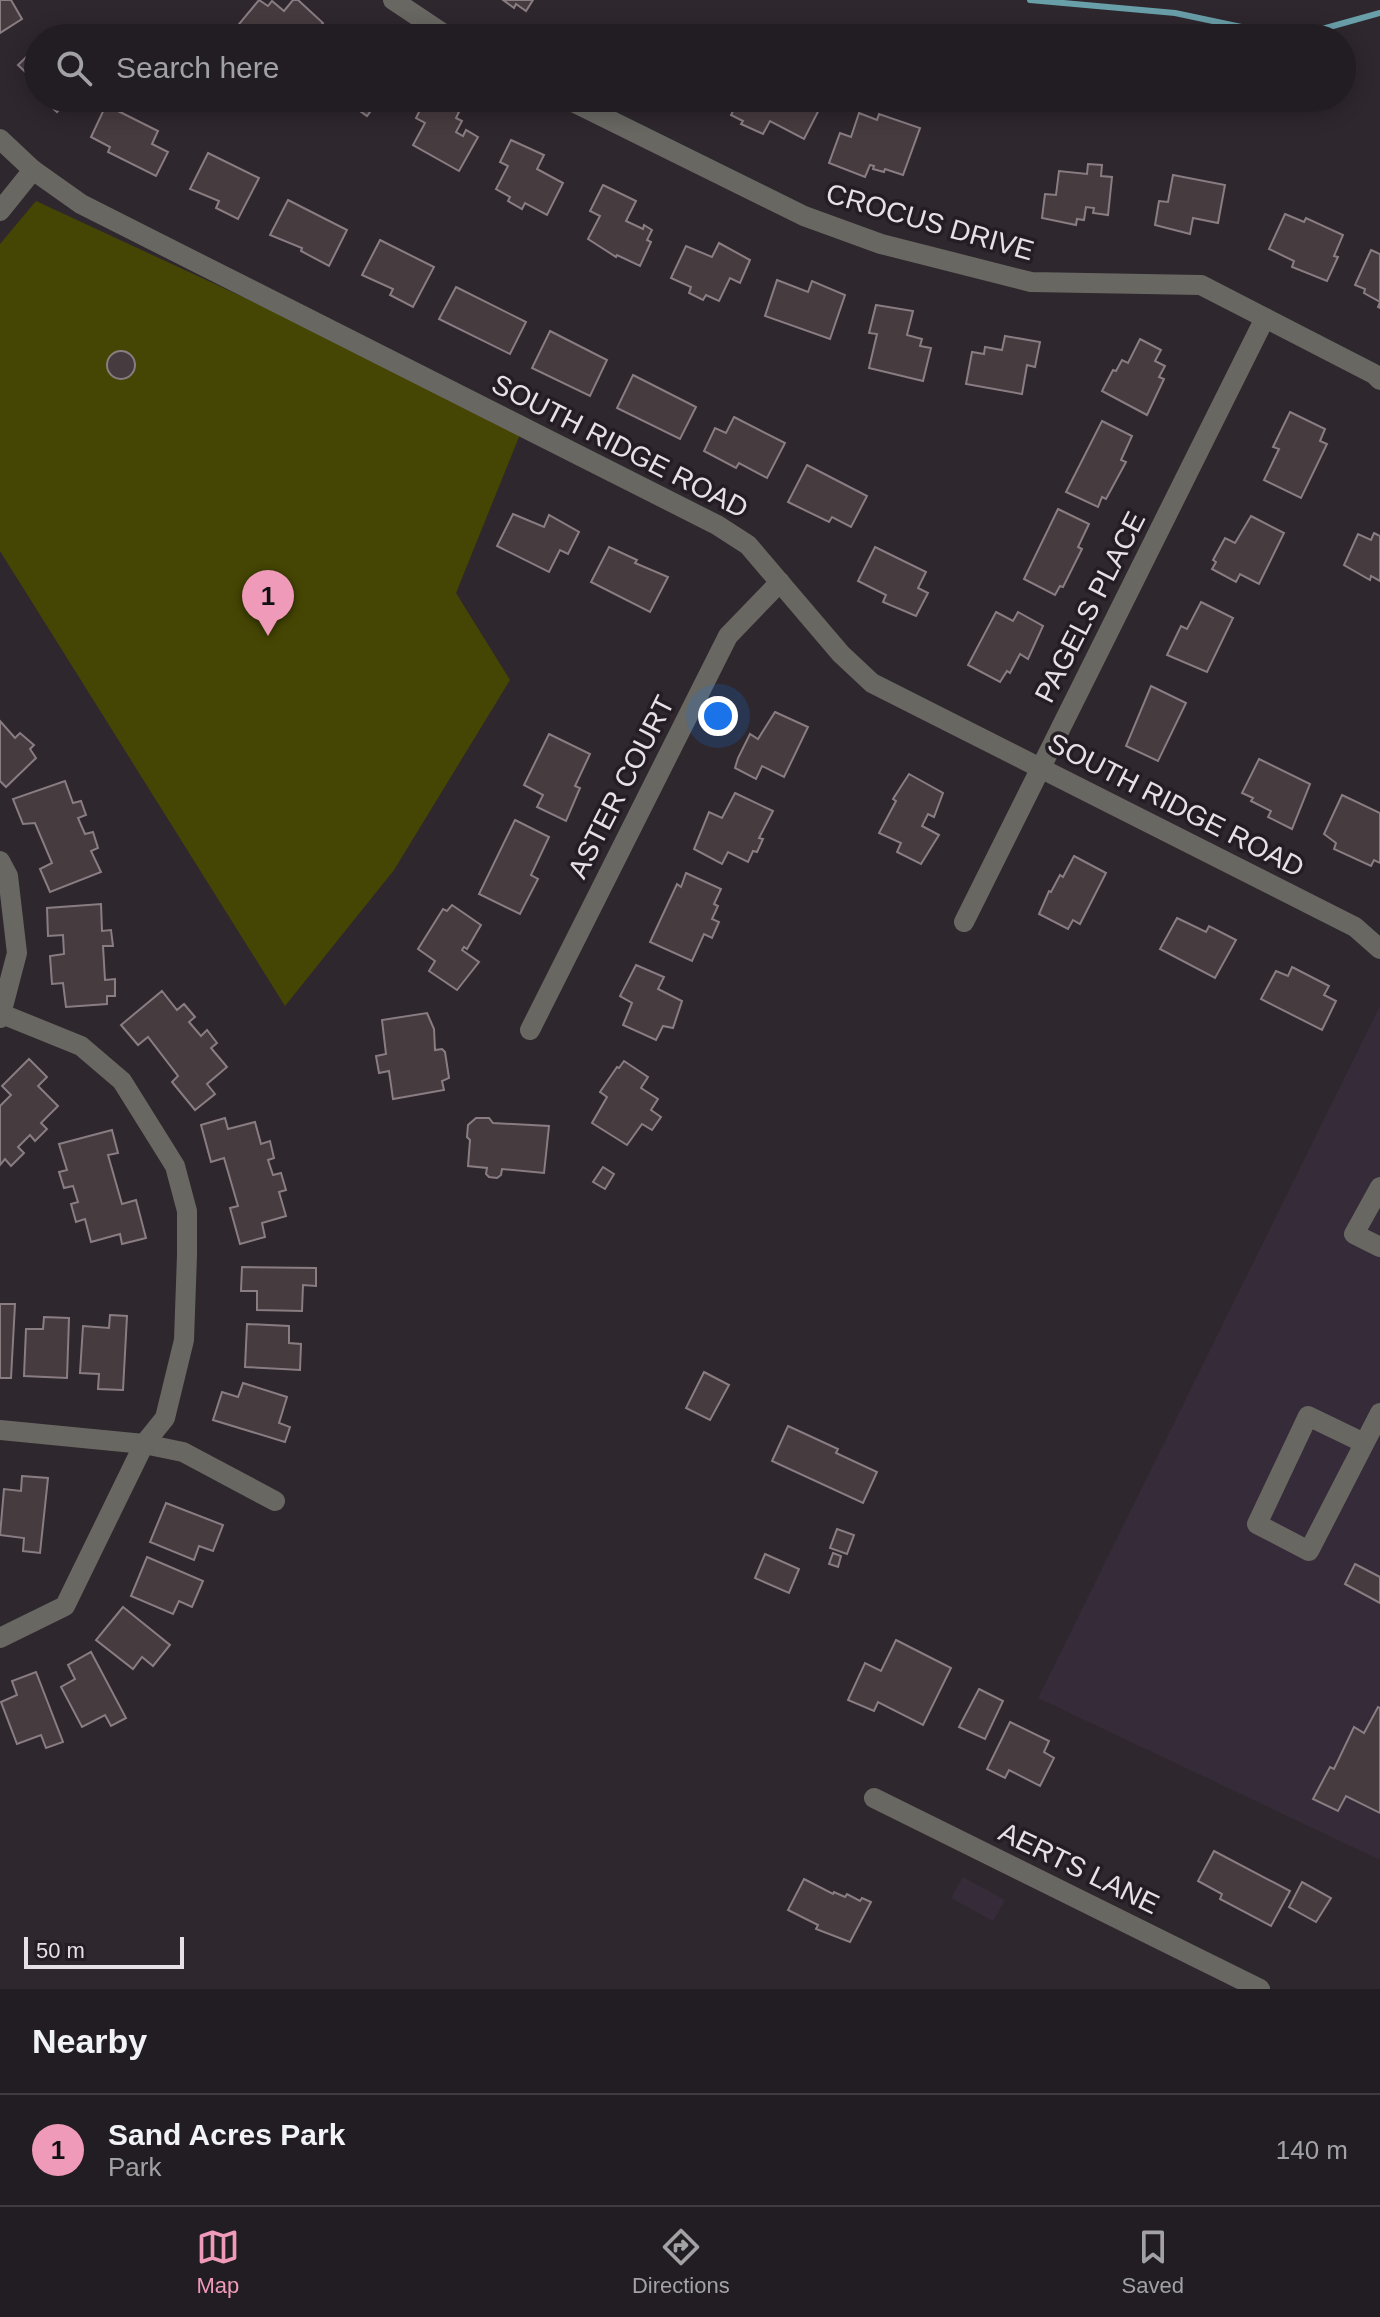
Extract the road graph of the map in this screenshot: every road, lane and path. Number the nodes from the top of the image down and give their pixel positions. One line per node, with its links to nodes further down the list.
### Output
1 (393, 0): 2 (street)
2 (429, 24)
3 (593, 112): 7 (street, CROCUS DRIVE)
4 (0, 139): 5 (street, SOUTH RIDGE ROAD)
5 (33, 170): 6 (street); 9 (street, SOUTH RIDGE ROAD)
6 (0, 211)
7 (1265, 318): 8 (street, CROCUS DRIVE); 10 (street, PAGELS PLACE)
8 (1380, 380)
9 (780, 582): 10 (street, SOUTH RIDGE ROAD); 17 (street, ASTER COURT)
10 (1040, 768): 12 (street, PAGELS PLACE); 13 (street, SOUTH RIDGE ROAD)
11 (0, 861): 16 (street)
12 (964, 922)
13 (1355, 927): 14 (street, SOUTH RIDGE ROAD); 15 (street, SOUTH RIDGE ROAD)
14 (1380, 932)
15 (1380, 949)
16 (1, 1016): 23 (street)
17 (530, 1030)
18 (1380, 1187): 19 (street)
19 (1380, 1247)
20 (1380, 1413): 22 (street)
21 (0, 1430): 23 (street)
22 (1364, 1443): 22 (street)
23 (144, 1444): 24 (street); 25 (street)
24 (275, 1501)
25 (0, 1638)
26 (874, 1798): 27 (street, AERTS LANE)
27 (1260, 1989)

